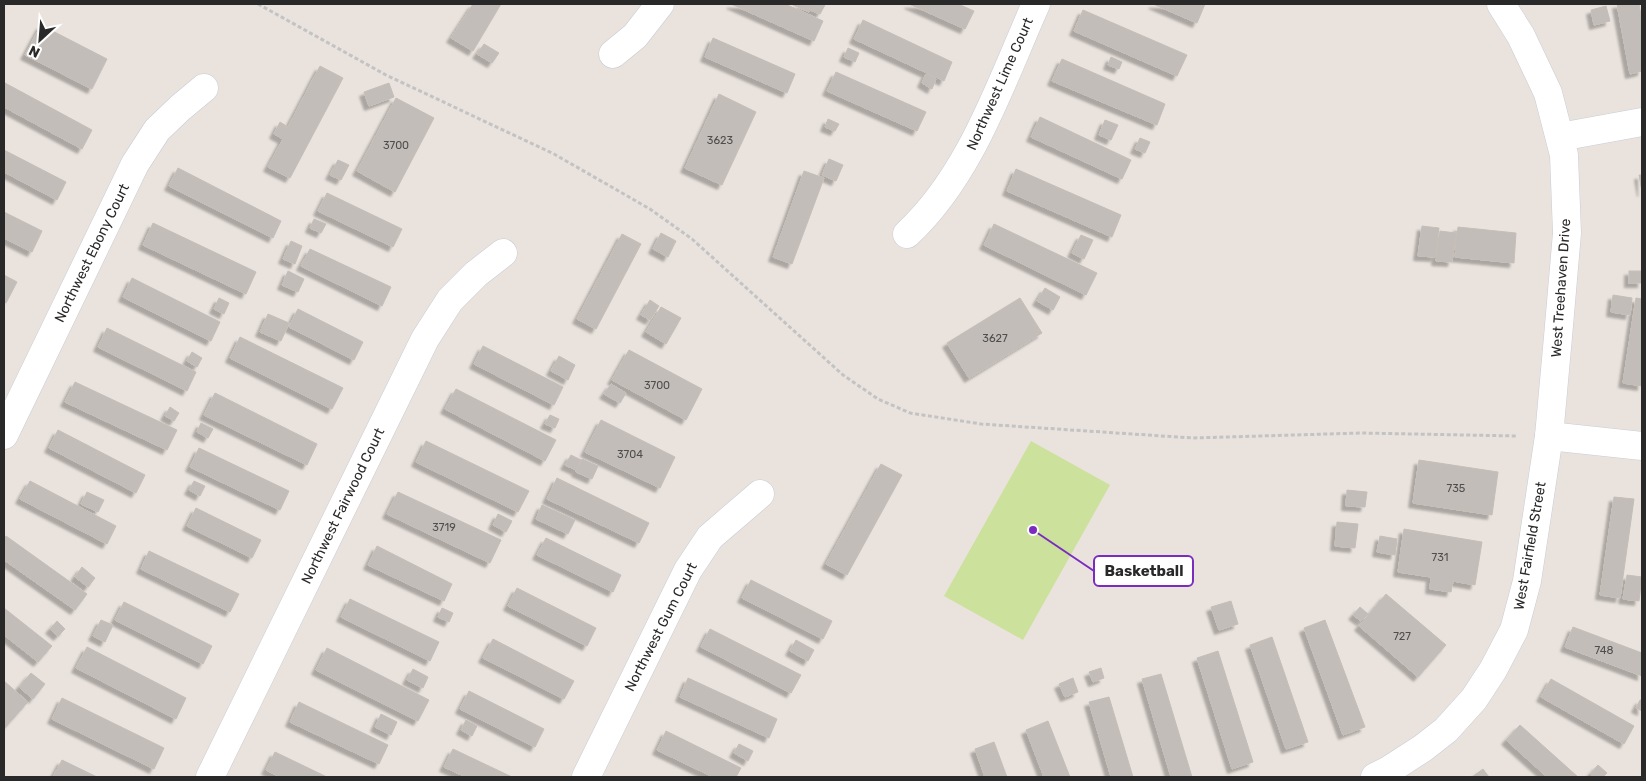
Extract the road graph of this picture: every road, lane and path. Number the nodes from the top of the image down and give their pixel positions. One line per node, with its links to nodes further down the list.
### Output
1 (258, 4): 12 (path)
2 (660, 4): 5 (lane)
3 (1036, 4): 9 (lane, Northwest Lime Court)
4 (1501, 4): 8 (lane, West Treehaven Drive)
5 (613, 54)
6 (204, 88): 11 (lane, Northwest Ebony Court)
7 (1642, 122): 8 (lane)
8 (1560, 137): 12 (lane, West Treehaven Drive)
9 (907, 234)
10 (503, 253): 15 (lane, Northwest Fairwood Court)
11 (4, 435)
12 (1549, 436): 13 (lane); 17 (lane, West Fairfield Street)
13 (1642, 446)
14 (760, 494): 16 (lane, Northwest Gum Court)
15 (210, 777)
16 (586, 777)
17 (1375, 777)

